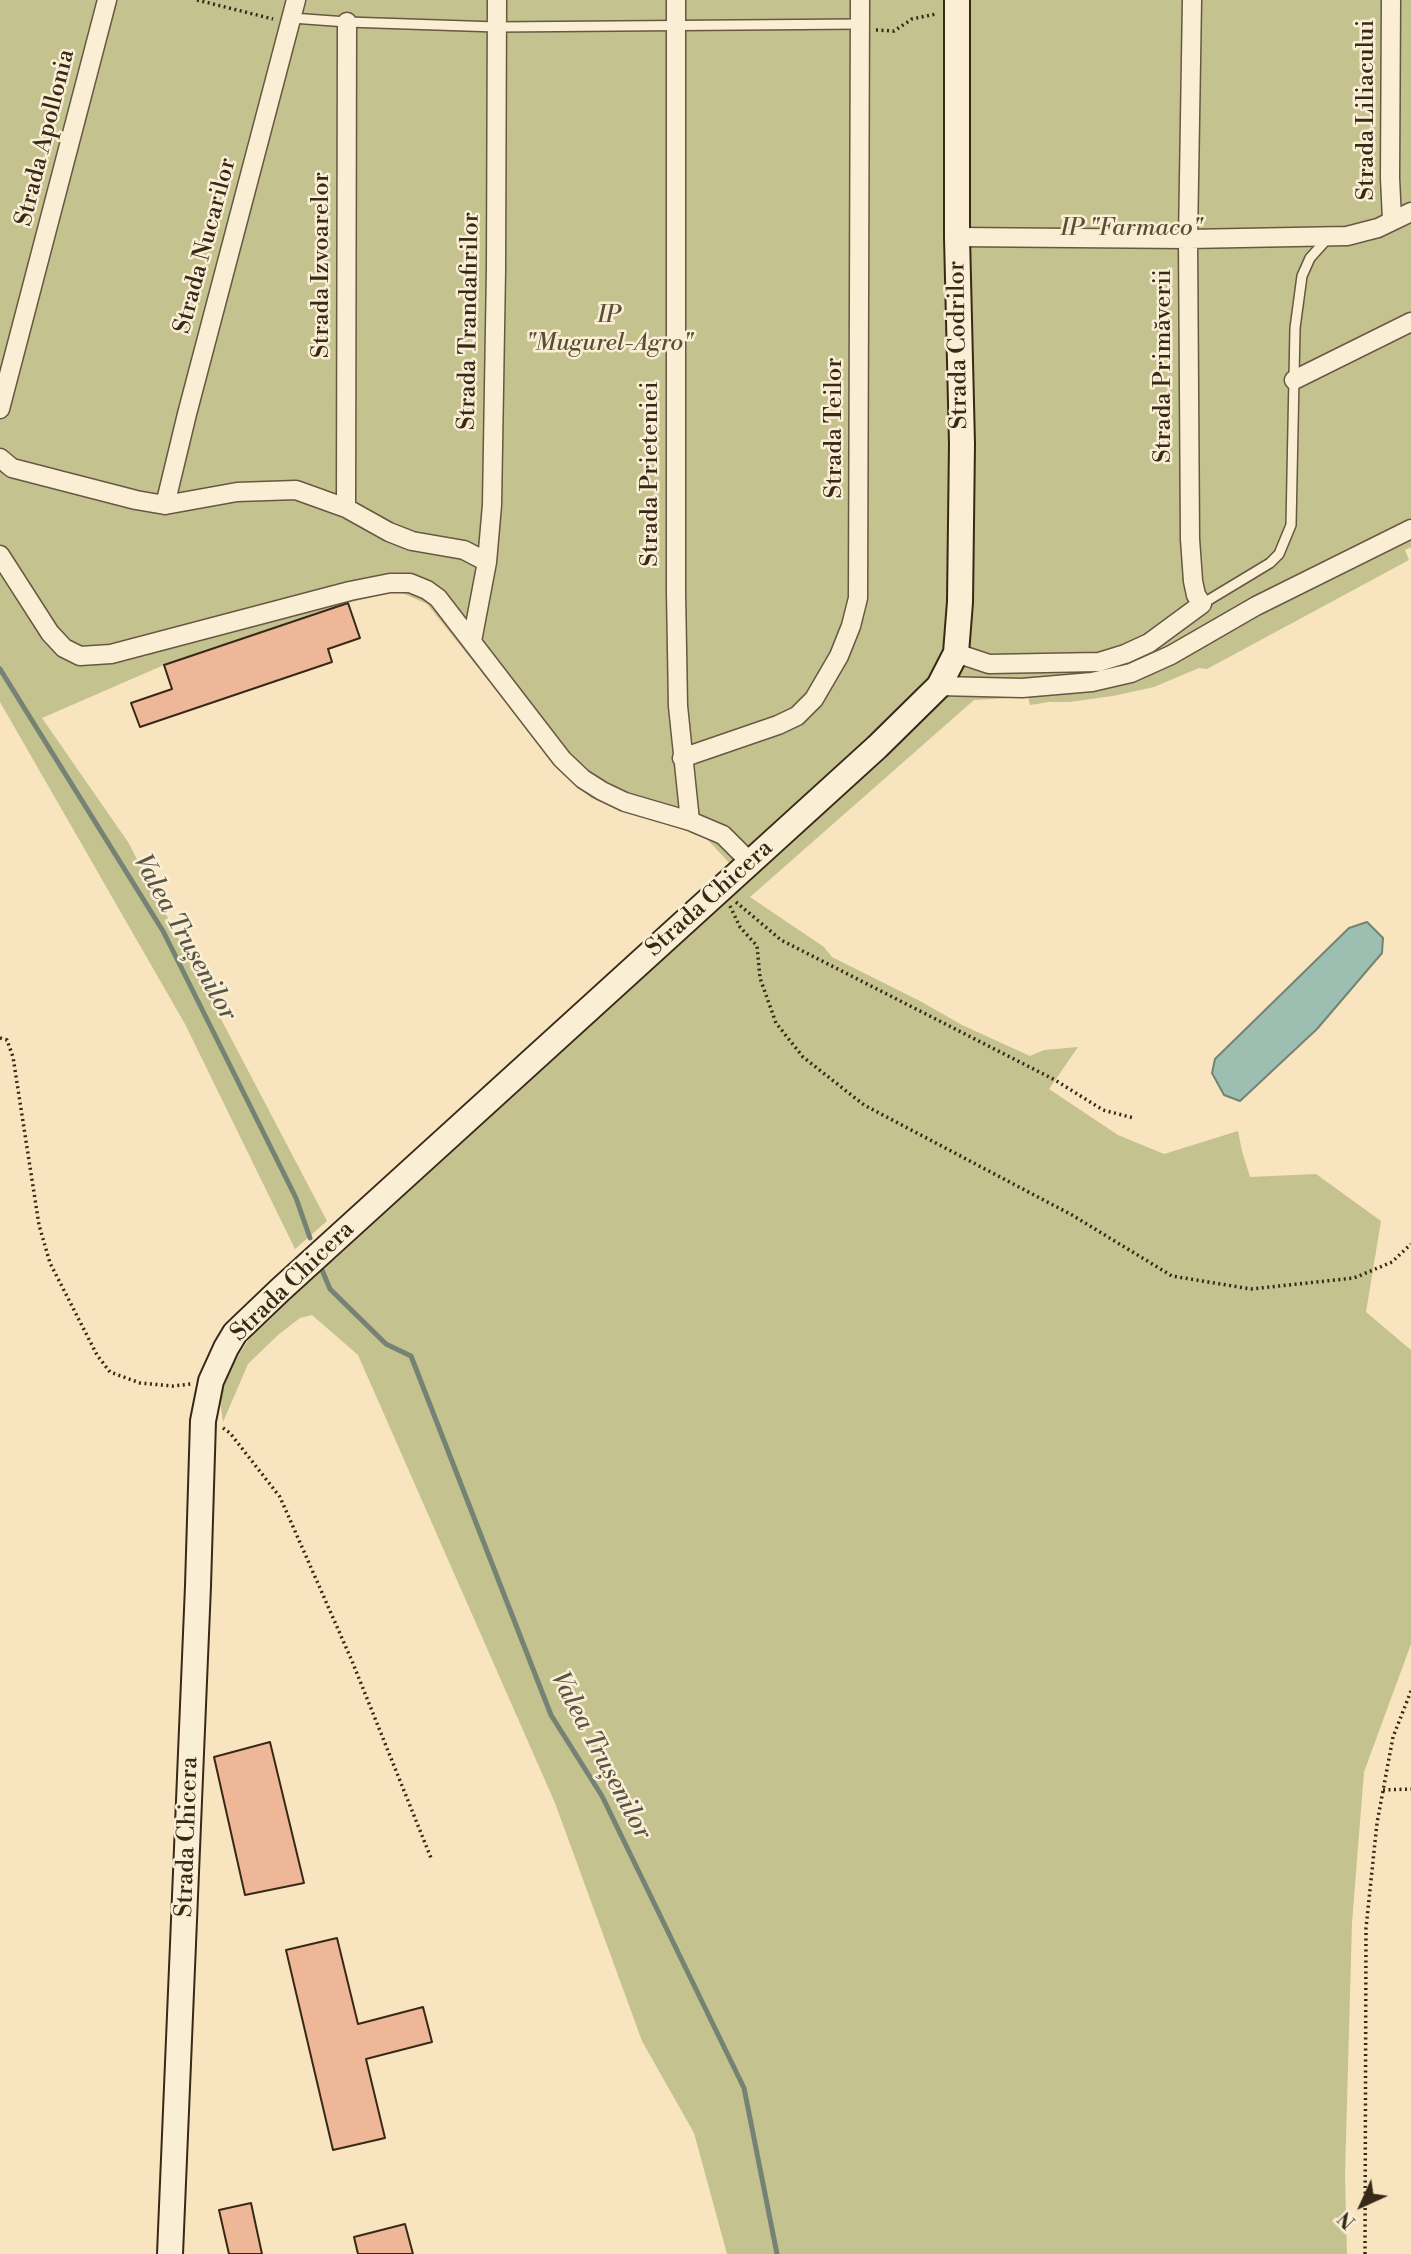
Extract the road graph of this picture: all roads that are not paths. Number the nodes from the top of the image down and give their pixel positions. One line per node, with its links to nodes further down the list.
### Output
1 (107, 0): 20 (street, Strada Apollonia)
2 (497, 0): 12 (street, Strada Trandafirilor)
3 (676, 0): 11 (street, Strada Prieteniei)
4 (860, 0): 10 (street, Strada Teilor)
5 (957, 0): 16 (street, Strada Codrilor)
6 (1192, 0): 17 (street, Strada Primăverii)
7 (1391, 0): 14 (street, Strada Liliacului)
8 (294, 9): 9 (lane); 22 (street, Strada Nucarilor)
9 (346, 22): 12 (lane); 23 (street, Strada Izvoarelor)
10 (860, 24): 11 (lane); 31 (street, Strada Teilor)
11 (676, 26): 12 (lane); 31 (street, Strada Prieteniei)
12 (497, 27): 26 (street, Strada Trandafirilor)
13 (1411, 212): 14 (street)
14 (1392, 220): 15 (street)
15 (1329, 236): 17 (street); 19 (lane)
16 (957, 237): 17 (street); 29 (street, Strada Codrilor)
17 (1188, 239): 27 (street, Strada Primăverii)
18 (1411, 322): 19 (street)
19 (1294, 380): 27 (lane)
20 (0, 409)
21 (0, 458): 22 (street)
22 (165, 505): 23 (street)
23 (346, 508): 26 (street)
24 (1411, 529): 30 (street)
25 (0, 555): 28 (street)
26 (486, 562): 28 (street, Strada Trandafirilor)
27 (1202, 604): 29 (street)
28 (472, 641): 32 (street)
29 (956, 653): 30 (street, Strada Codrilor)
30 (939, 686): 33 (street, Strada Chicera)
31 (682, 758): 32 (street, Strada Prieteniei)
32 (690, 821): 33 (street)
33 (750, 862): 34 (street, Strada Chicera)
34 (170, 2254)

